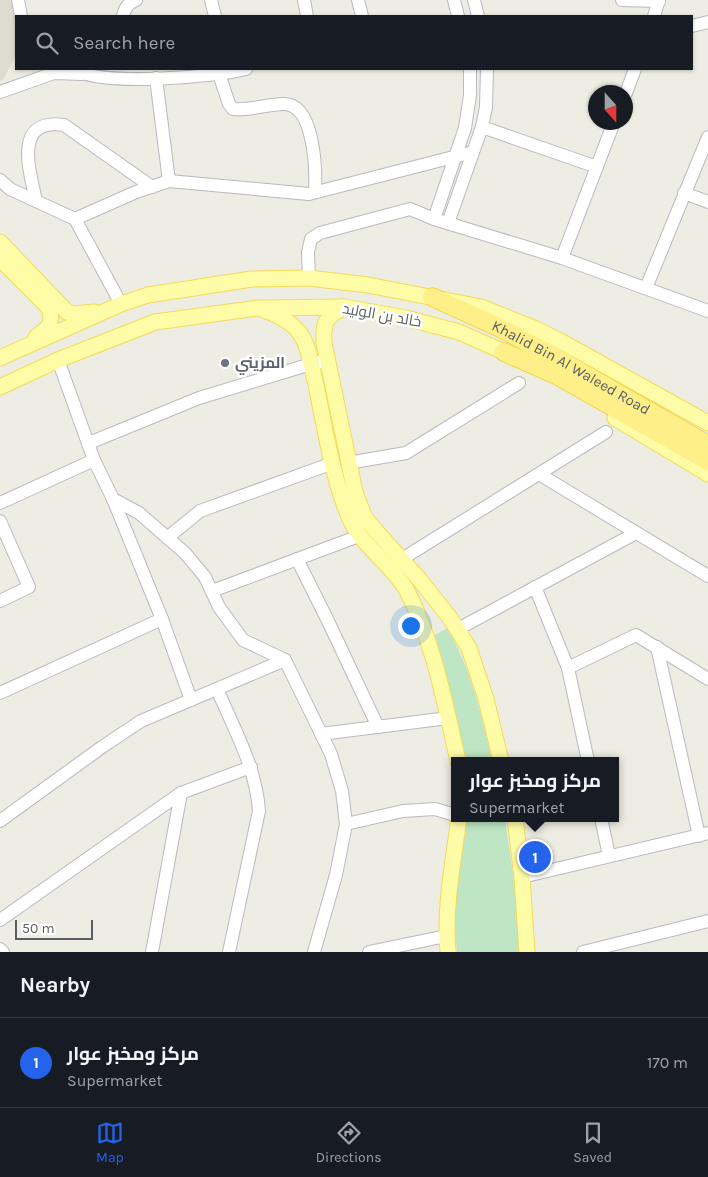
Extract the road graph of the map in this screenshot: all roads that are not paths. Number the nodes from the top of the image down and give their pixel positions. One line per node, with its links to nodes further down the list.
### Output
1 (18, 0): 10 (street)
2 (136, 0): 11 (street)
3 (211, 0): 12 (street)
4 (304, 0): 13 (street)
5 (358, 0): 14 (street)
6 (454, 0): 15 (street)
7 (474, 0): 16 (street)
8 (622, 0): 9 (street)
9 (659, 1): 17 (street)
10 (21, 15)
11 (123, 15)
12 (215, 15)
13 (307, 15)
14 (362, 15)
15 (455, 15)
16 (478, 15)
17 (654, 15)
18 (708, 22): 19 (street)
19 (693, 26)
20 (239, 70): 25 (street)
21 (470, 70): 33 (street)
22 (487, 70): 29 (street)
23 (635, 70): 27 (street)
24 (78, 71): 26 (street); 28 (street)
25 (224, 72): 26 (street); 38 (street)
26 (146, 75): 36 (street)
27 (629, 85)
28 (0, 92)
29 (482, 127): 32 (street); 34 (street)
30 (611, 130): 34 (street)
31 (708, 137): 39 (street)
32 (473, 152): 33 (street); 44 (street)
33 (455, 157): 38 (street); 43 (street)
34 (597, 167): 46 (street)
35 (0, 180): 40 (street)
36 (169, 181): 37 (street); 38 (street)
37 (152, 186): 40 (street); 42 (street)
38 (315, 192)
39 (684, 193): 41 (street); 49 (street)
40 (36, 201): 42 (street)
41 (708, 202)
42 (75, 219): 51 (street)
43 (434, 219): 44 (street); 48 (street)
44 (448, 223): 46 (street)
45 (0, 242): 51 (main road)
46 (562, 258): 49 (street)
47 (0, 259): 55 (main road)
48 (309, 278): 50 (main road, خالد بن الوليد); 51 (main road, خالد بن الوليد)
49 (646, 288): 54 (street)
50 (432, 297): 63 (main road, خالد بن الوليد); 66 (highway, Khalid Bin Al Waleed Road)
51 (121, 304): 55 (main road, خالد بن الوليد)
52 (344, 307): 53 (main road, خالد بن الوليد); 56 (main road, خالد بن الوليد); 59 (main road)
53 (258, 308): 58 (main road, خالد بن الوليد); 60 (main road)
54 (708, 311)
55 (17, 350): 57 (main road, خالد بن الوليد)
56 (504, 352): 68 (highway, Khalid Bin Al Waleed Road); 71 (main road, خالد بن الوليد)
57 (0, 358)
58 (58, 360): 62 (main road, خالد بن الوليد); 65 (street)
59 (327, 361): 60 (street); 69 (main road)
60 (311, 364): 65 (street); 69 (main road)
61 (519, 383): 69 (street)
62 (0, 387)
63 (708, 423)
64 (606, 432): 70 (street)
65 (89, 443): 67 (street)
66 (708, 445)
67 (94, 460): 72 (street); 73 (street)
68 (708, 461)
69 (341, 463): 76 (main road); 77 (street); 78 (main road)
70 (538, 474): 75 (street); 78 (street)
71 (708, 474)
72 (113, 499): 77 (street); 84 (street)
73 (0, 502)
74 (0, 521): 83 (street)
75 (636, 533): 80 (street); 81 (street)
76 (359, 536): 79 (street); 93 (main road)
77 (167, 538): 82 (street)
78 (402, 558): 85 (main road)
79 (296, 559): 82 (street); 94 (street)
80 (708, 576)
81 (536, 587): 85 (street); 88 (street)
82 (212, 591): 87 (street)
83 (0, 600)
84 (162, 619): 91 (street); 92 (street)
85 (458, 630): 97 (main road)
86 (657, 648): 88 (street); 89 (street); 107 (street)
87 (285, 660): 90 (street); 95 (street)
88 (568, 668): 98 (street)
89 (706, 674)
90 (217, 689): 92 (street); 99 (street)
91 (0, 693)
92 (191, 700): 102 (street)
93 (448, 718): 94 (street); 96 (main road)
94 (378, 727): 95 (street)
95 (321, 734): 106 (street)
96 (457, 757)
97 (501, 757)
98 (587, 757)
99 (251, 767): 100 (street); 116 (street)
100 (181, 793): 110 (street); 115 (street)
101 (451, 814): 106 (street)
102 (0, 822)
103 (458, 822): 112 (main road)
104 (515, 822): 109 (main road)
105 (602, 822): 108 (street)
106 (346, 824): 117 (street)
107 (704, 834): 108 (street)
108 (609, 856): 109 (street)
109 (522, 877): 120 (main road)
110 (0, 920)
111 (708, 921): 121 (street)
112 (446, 936): 118 (street); 119 (main road)
113 (0, 949): 114 (street)
114 (3, 952)
115 (152, 952)
116 (229, 952)
117 (314, 952)
118 (369, 952)
119 (448, 952)
120 (527, 952)
121 (583, 952)

